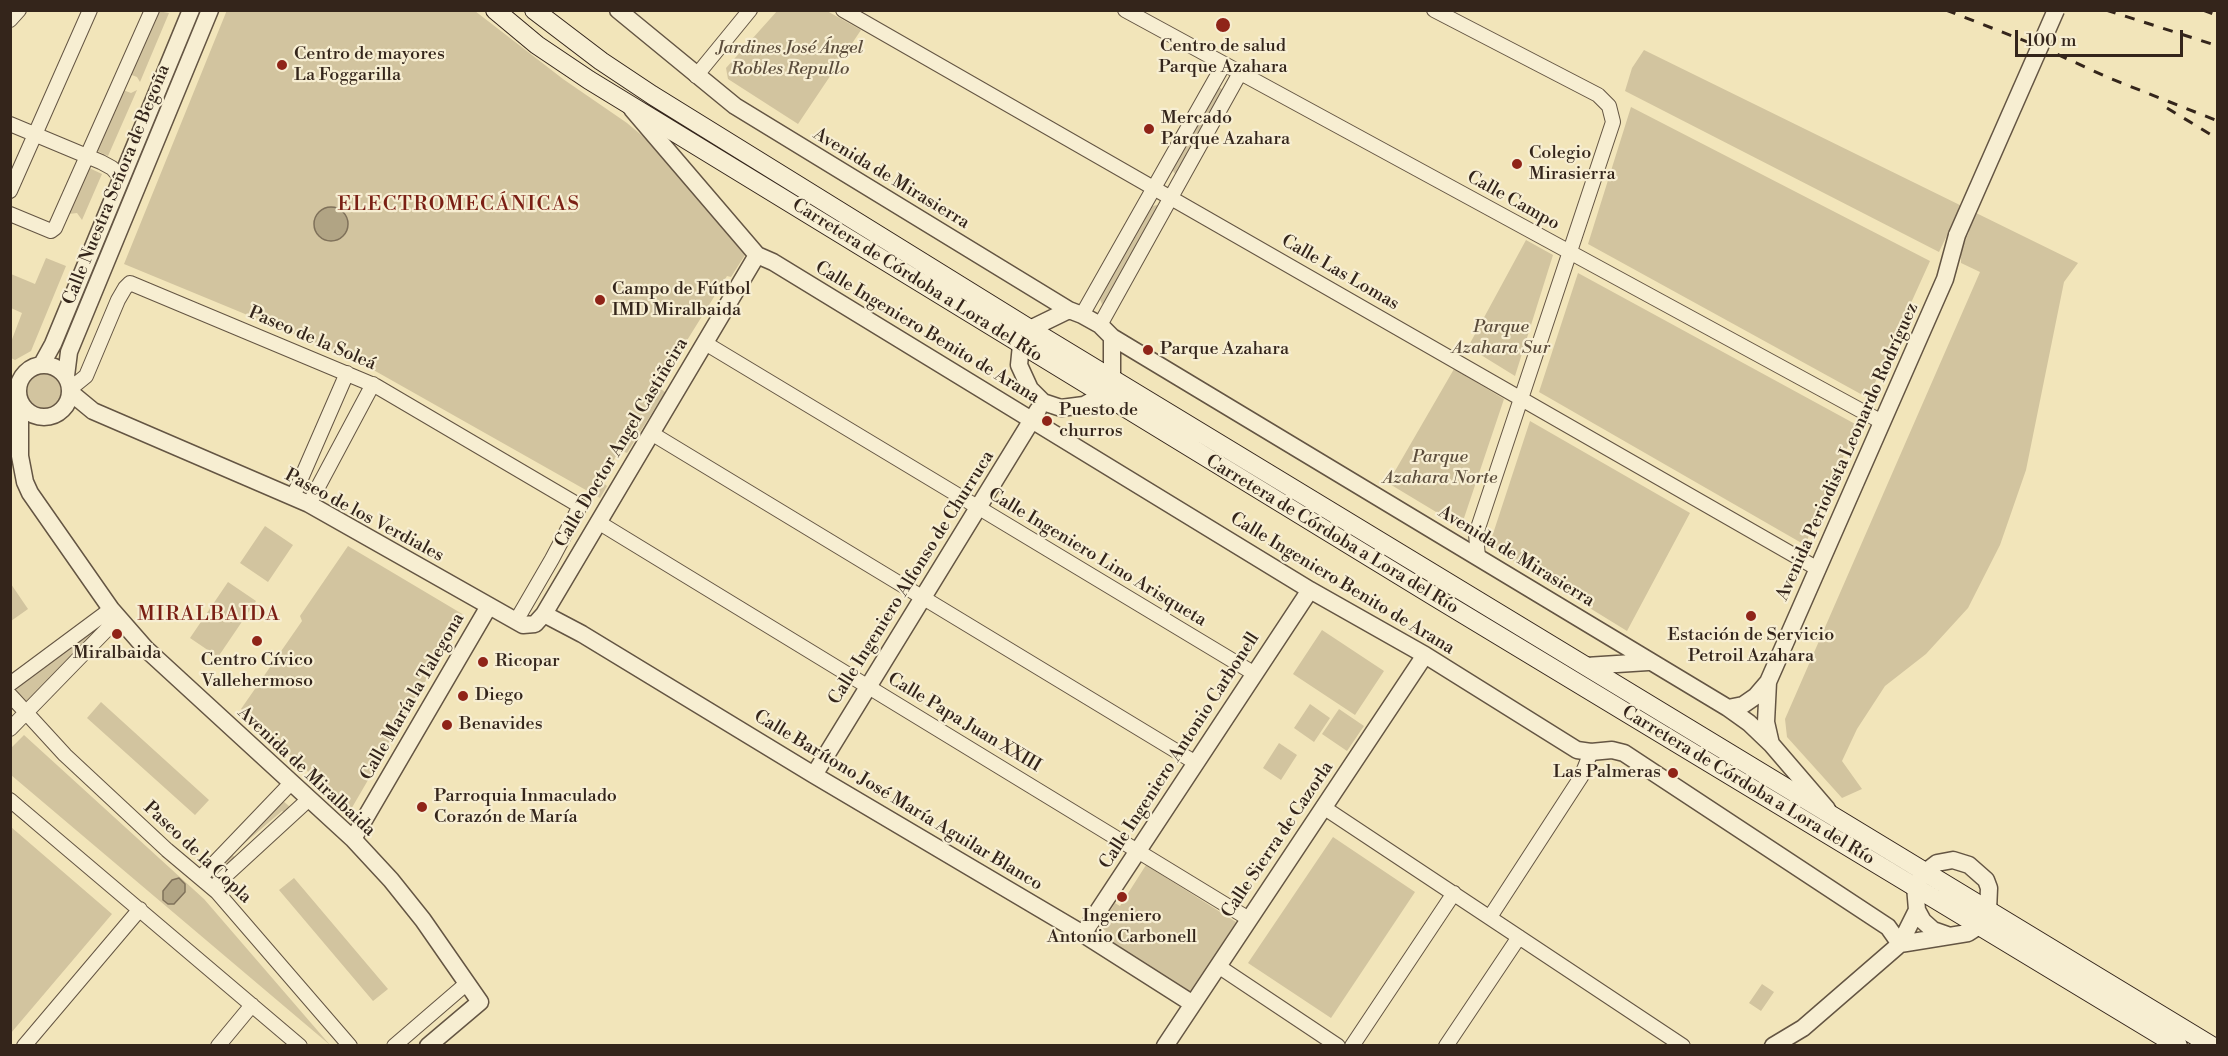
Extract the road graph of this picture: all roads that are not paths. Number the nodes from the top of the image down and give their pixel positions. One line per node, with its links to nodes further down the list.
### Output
1 (19, 10): 14 (street)
2 (90, 10): 20 (street)
3 (152, 10): 21 (street, Calle Nuestra Señora de Begoña)
4 (190, 10): 22 (street, Calle Nuestra Señora de Begoña)
5 (210, 10): 38 (street, Calle Nuestra Señora de Begoña)
6 (495, 10): 18 (main road, Carretera de Córdoba a Lora del Río)
7 (534, 10): 31 (main road, Carretera de Córdoba a Lora del Río)
8 (618, 10): 17 (street, Avenida de Mirasierra)
9 (750, 10): 17 (street)
10 (843, 10): 23 (street, Calle Las Lomas)
11 (1125, 10): 15 (street, Calle Campo)
12 (1434, 10): 27 (street)
13 (2056, 10): 46 (street, Avenida Periodista Leonardo Rodríguez, bridge)
14 (10, 20)
15 (1224, 64): 16 (street, Calle Campo); 23 (street)
16 (1240, 73): 25 (street); 27 (street, Calle Campo)
17 (696, 76): 29 (street, Avenida de Mirasierra)
18 (626, 102): 28 (street); 31 (main road, Carretera de Córdoba a Lora del Río)
19 (10, 124): 20 (street)
20 (36, 134): 21 (street); 24 (street)
21 (87, 156): 22 (street); 26 (street, Calle Nuestra Señora de Begoña)
22 (121, 178): 33 (street, Calle Nuestra Señora de Begoña)
23 (1154, 187): 25 (street, Calle Las Lomas); 29 (street)
24 (10, 191)
25 (1172, 197): 30 (street); 41 (street, Calle Las Lomas)
26 (10, 214)
27 (1569, 252): 41 (street); 46 (street, Calle Campo)
28 (757, 255): 32 (street, Calle Doctor Angel Castiñeira); 45 (street, Calle Ingeniero Benito de Arana)
29 (1076, 313): 30 (street, Avenida de Mirasierra); 31 (street)
30 (1106, 331): 36 (street); 54 (street, Avenida de Mirasierra)
31 (1025, 337): 36 (main road, Carretera de Córdoba a Lora del Río); 39 (main road, Carretera de Córdoba a Lora del Río); 42 (street)
32 (705, 343): 47 (street, Calle Doctor Angel Castiñeira); 51 (street, Calle Ingeniero Lino Arisqueta)
33 (42, 364): 35 (street); 38 (street)
34 (347, 373): 37 (street, Paseo de la Soleá); 38 (street, Paseo de la Soleá); 49 (street)
35 (16, 377): 40 (street)
36 (1112, 379): 39 (street); 65 (main road, Carretera de Córdoba a Lora del Río)
37 (373, 384): 50 (street); 62 (street, Paseo de la Soleá)
38 (69, 385): 43 (street, Paseo de los Verdiales); 44 (street)
39 (1102, 395): 42 (street); 88 (main road, Carretera de Córdoba a Lora del Río)
40 (16, 397): 44 (street); 48 (street, Avenida de Miralbaida)
41 (1521, 398): 53 (street); 56 (street, Calle Las Lomas)
42 (1043, 402): 45 (street, Calle Ingeniero Alfonso de Churruca)
43 (93, 411): 44 (street, Paseo de los Verdiales); 49 (street, Paseo de los Verdiales)
44 (50, 416): 48 (street)
45 (1032, 420): 51 (street, Calle Ingeniero Alfonso de Churruca); 57 (street, Calle Ingeniero Benito de Arana)
46 (1882, 422): 56 (street, Avenida Periodista Leonardo Rodríguez)
47 (651, 433): 52 (street, Calle Doctor Angel Castiñeira); 58 (street)
48 (20, 446): 60 (street, Avenida de Miralbaida)
49 (292, 497): 50 (street, Paseo de los Verdiales)
50 (309, 504): 59 (street, Paseo de los Verdiales)
51 (978, 508): 58 (street, Calle Ingeniero Alfonso de Churruca); 66 (street, Calle Ingeniero Lino Arisqueta)
52 (598, 522): 61 (street, Calle Doctor Angel Castiñeira); 69 (street, Calle Papa Juan XXIII)
53 (1476, 534): 54 (street); 55 (street)
54 (1455, 542): 55 (street, Avenida de Mirasierra)
55 (1478, 557): 64 (street, Avenida de Mirasierra)
56 (1818, 569): 67 (street, Avenida Periodista Leonardo Rodríguez)
57 (1310, 590): 63 (street, Calle Ingeniero Benito de Arana); 66 (street, Calle Ingeniero Antonio Carbonell)
58 (923, 597): 69 (street, Calle Ingeniero Alfonso de Churruca); 76 (street)
59 (489, 606): 62 (street, Paseo de los Verdiales); 83 (street, Calle María la Talegona)
60 (115, 613): 68 (street); 72 (street); 78 (street, Avenida de Miralbaida)
61 (544, 614): 62 (street); 77 (street, Calle Barítono José María Aguilar Blanco)
62 (516, 621)
63 (1425, 655): 75 (street, Calle Ingeniero Benito de Arana); 81 (street, Calle Sierra de Cazorla)
64 (1648, 662): 65 (street); 71 (street, Avenida de Mirasierra)
65 (1586, 666): 82 (main road, Carretera de Córdoba a Lora del Río)
66 (1255, 674): 76 (street, Calle Ingeniero Antonio Carbonell)
67 (1768, 682): 71 (street, Avenida Periodista Leonardo Rodríguez); 74 (street, Avenida Periodista Leonardo Rodríguez)
68 (10, 684)
69 (869, 686): 77 (street, Calle Ingeniero Alfonso de Churruca); 84 (street, Calle Papa Juan XXIII)
70 (10, 695): 72 (street, Paseo de la Copla)
71 (1728, 708): 74 (street, Avenida de Mirasierra)
72 (25, 713): 73 (street); 86 (street, Paseo de la Copla)
73 (10, 729)
74 (1772, 745): 82 (street, Avenida de Mirasierra)
75 (1591, 752): 93 (street); 99 (street, Calle Ingeniero Benito de Arana)
76 (1196, 763): 84 (street, Calle Ingeniero Antonio Carbonell)
77 (814, 775): 96 (street, Calle Barítono José María Aguilar Blanco)
78 (291, 783): 80 (street, Avenida de Miralbaida); 85 (street)
79 (10, 800): 91 (street)
80 (309, 800): 83 (street, Avenida de Miralbaida); 87 (street)
81 (1323, 807): 90 (street); 94 (street, Calle Sierra de Cazorla)
82 (1834, 818): 88 (main road, Carretera de Córdoba a Lora del Río)
83 (353, 839): 101 (street, Avenida de Miralbaida)
84 (1138, 851): 94 (street, Calle Papa Juan XXIII); 96 (street, Calle Ingeniero Antonio Carbonell)
85 (212, 865): 86 (street); 87 (street)
86 (201, 877): 89 (street, Paseo de la Copla)
87 (224, 877): 89 (street)
88 (1919, 880): 92 (street); 95 (main road, Carretera de Córdoba a Lora del Río); 95 (street)
89 (217, 892): 107 (street, Paseo de la Copla)
90 (1454, 893): 93 (street); 112 (street)
91 (140, 909): 102 (street); 104 (street)
92 (1917, 910): 97 (street); 99 (street)
93 (1490, 917): 98 (street)
94 (1249, 919): 100 (street, Calle Sierra de Cazorla)
95 (1984, 919): 97 (street); 116 (main road, Carretera de Córdoba a Lora del Río); 117 (main road, Carretera de Córdoba a Lora del Río)
96 (1083, 934): 103 (street, Calle Barítono José María Aguilar Blanco)
97 (1950, 936): 99 (street)
98 (1519, 937): 113 (street); 114 (street)
99 (1900, 944): 115 (street)
100 (1218, 966): 103 (street, Calle Sierra de Cazorla); 111 (street)
101 (466, 984): 108 (street); 109 (street, Avenida de Miralbaida)
102 (252, 1005): 105 (street); 106 (street)
103 (1193, 1005): 110 (street, Calle Sierra de Cazorla)
104 (24, 1046)
105 (218, 1046)
106 (300, 1046)
107 (350, 1046)
108 (394, 1046)
109 (428, 1046)
110 (1165, 1046)
111 (1338, 1046)
112 (1352, 1046)
113 (1446, 1046)
114 (1683, 1046)
115 (1773, 1046)
116 (2178, 1046)
117 (2212, 1046)

